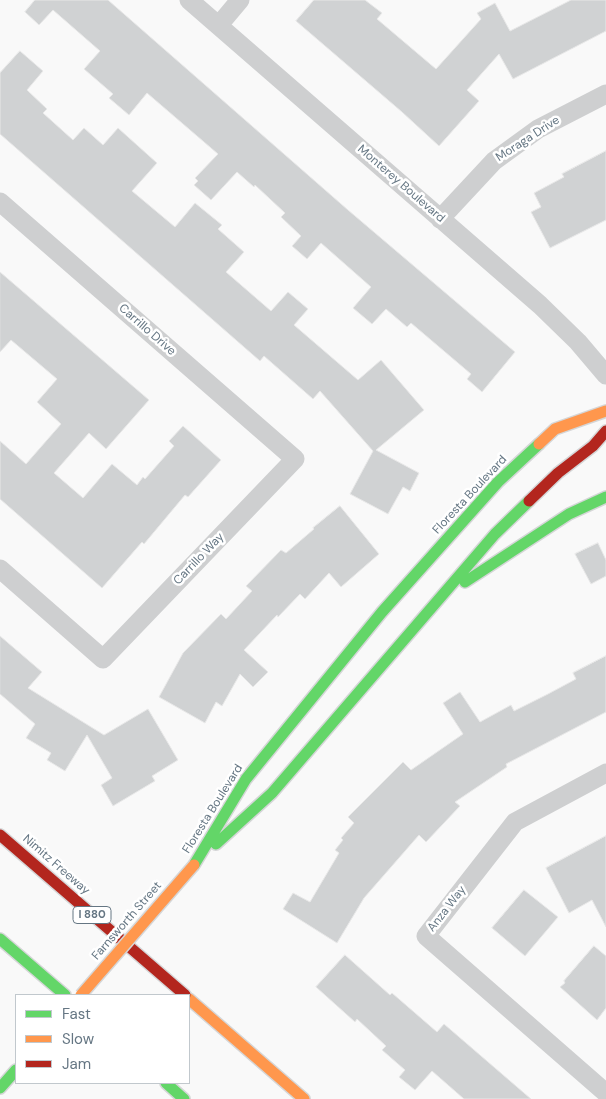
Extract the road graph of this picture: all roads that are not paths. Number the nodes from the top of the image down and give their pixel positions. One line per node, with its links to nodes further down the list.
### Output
1 (190, 0): 3 (street, Monterey Boulevard)
2 (240, 0): 3 (street)
3 (219, 25): 6 (street, Monterey Boulevard)
4 (606, 94): 6 (street, Moraga Drive)
5 (0, 202): 10 (street, Carrillo Drive)
6 (440, 219): 7 (street, Monterey Boulevard)
7 (606, 375)
8 (606, 411): 16 (main road, Floresta Boulevard)
9 (606, 431): 13 (main road, Floresta Boulevard)
10 (295, 459): 12 (street, Carrillo Way)
11 (606, 497): 13 (main road)
12 (0, 569)
13 (438, 600): 16 (main road, Floresta Boulevard)
14 (606, 773): 25 (street, Anza Way)
15 (0, 835): 20 (main road, Nimitz Freeway / I 880)
16 (194, 865): 19 (main road, Farnsworth Street, bridge)
17 (0, 939): 18 (main road)
18 (64, 994)
19 (82, 994)
20 (183, 994)
21 (190, 1000): 27 (main road)
22 (13, 1074): 24 (main road)
23 (167, 1084): 26 (main road)
24 (0, 1088)
25 (606, 1093)
26 (184, 1099)
27 (304, 1099)

